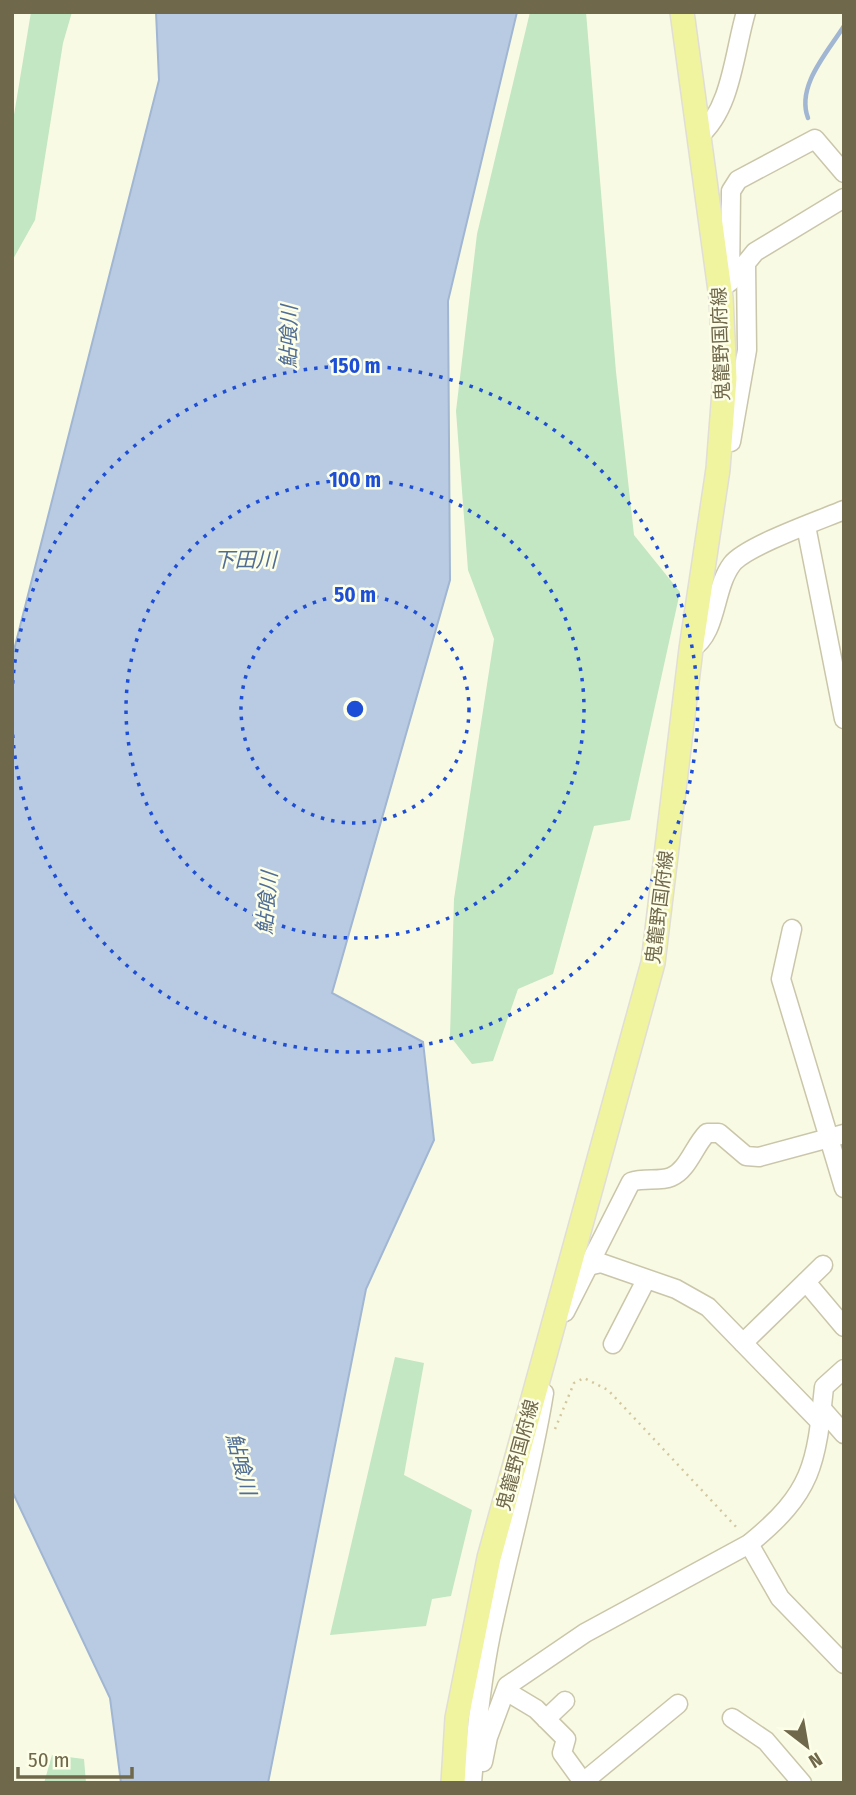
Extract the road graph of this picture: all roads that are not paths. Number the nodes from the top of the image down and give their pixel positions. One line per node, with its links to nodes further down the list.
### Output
1 (682, 12): 3 (main road, 鬼籠野国府線)
2 (746, 12): 3 (street)
3 (699, 136): 6 (main road, 鬼籠野国府線)
4 (844, 173): 6 (street)
5 (844, 198): 7 (street)
6 (720, 289): 7 (main road, 鬼籠野国府線)
7 (717, 475): 10 (main road, 鬼籠野国府線)
8 (844, 510): 9 (street)
9 (806, 526): 10 (street); 11 (street)
10 (691, 649): 20 (main road, 鬼籠野国府線)
11 (844, 719)
12 (792, 929): 13 (street)
13 (836, 1136): 14 (street); 16 (street)
14 (844, 1188)
15 (823, 1265): 18 (street)
16 (588, 1266): 17 (street); 20 (street)
17 (646, 1280): 21 (street); 22 (street)
18 (806, 1282): 19 (street); 21 (street)
19 (844, 1327)
20 (548, 1342): 34 (main road, 鬼籠野国府線); 35 (street)
21 (743, 1343): 24 (street)
22 (613, 1344)
23 (844, 1369): 24 (street)
24 (821, 1416): 25 (street); 26 (street)
25 (844, 1434)
26 (749, 1544): 27 (street); 28 (street)
27 (844, 1664)
28 (506, 1690): 32 (street); 36 (street)
29 (565, 1701): 32 (street)
30 (678, 1704): 33 (street)
31 (732, 1717): 37 (street)
32 (546, 1719): 33 (street)
33 (582, 1782)
34 (453, 1783)
35 (472, 1783)
36 (480, 1783)
37 (802, 1783)

